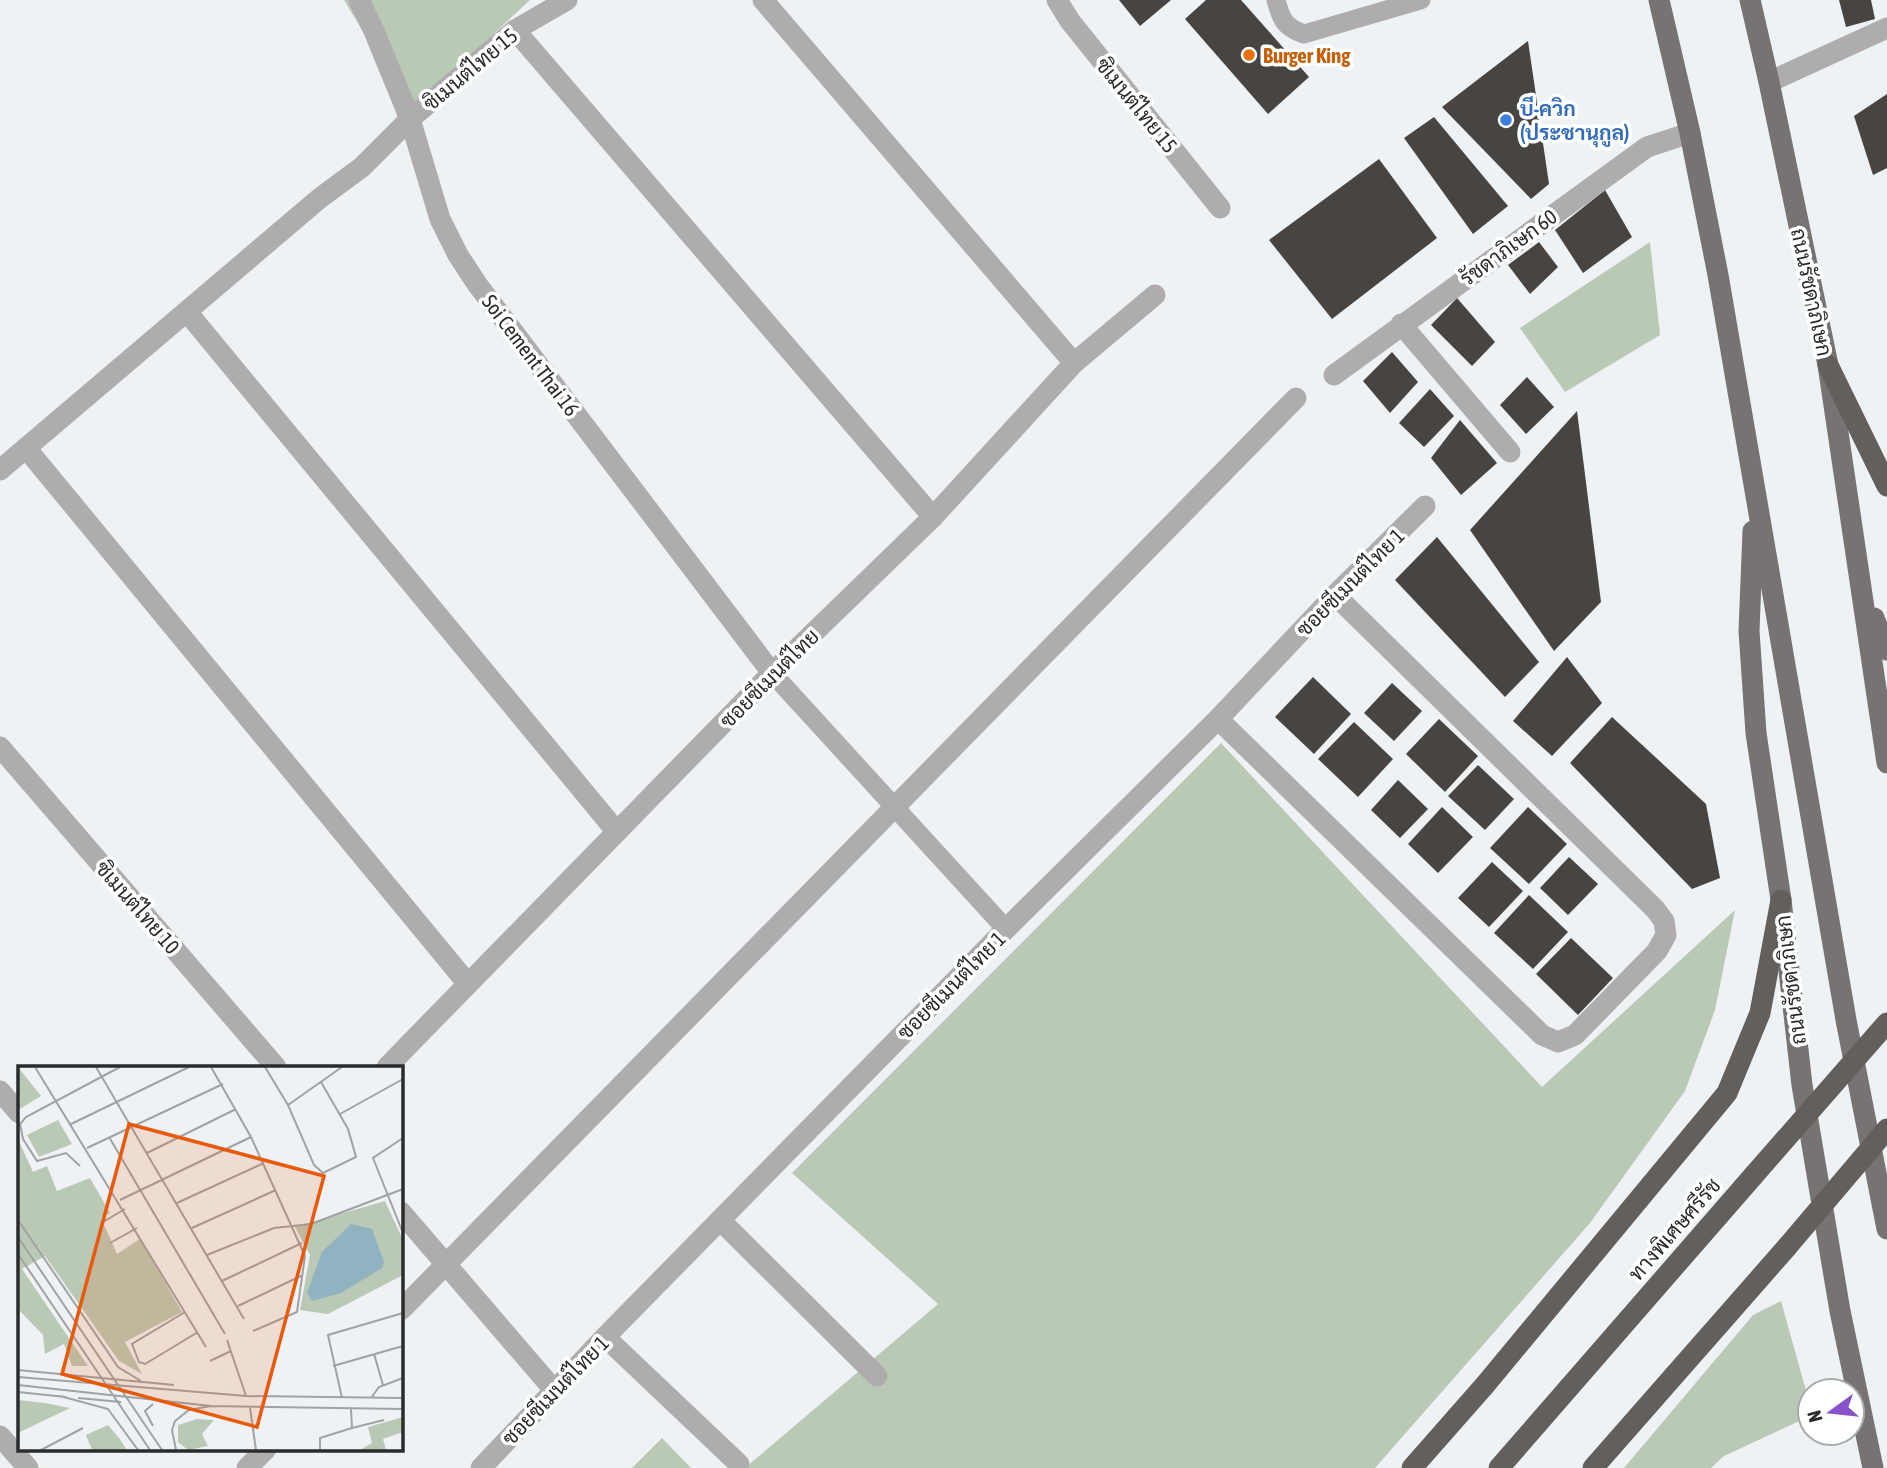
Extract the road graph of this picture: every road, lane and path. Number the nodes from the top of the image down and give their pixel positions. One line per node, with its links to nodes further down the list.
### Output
1 (359, 0): 12 (street, Soi Cement Thai 16)
2 (567, 0): 10 (street, ซิเมนต์ไทย 15)
3 (763, 0): 18 (street)
4 (1057, 0): 14 (street, ซิเมนต์ไทย 15)
5 (1276, 0): 6 (lane)
6 (1421, 0)
7 (1659, 0): 13 (main road, ถนนรัชดาภิเษก)
8 (1750, 0): 11 (main road, ถนนรัชดาภิเษก)
9 (1887, 28): 11 (street)
10 (515, 30): 12 (street, ซิเมนต์ไทย 15); 28 (street)
11 (1769, 82): 19 (main road, ถนนรัชดาภิเษก)
12 (410, 119): 16 (street, ซิเมนต์ไทย 15); 32 (street, Soi Cement Thai 16)
13 (1690, 133): 17 (street, รัชดาภิเษก 60); 26 (main road, ถนนรัชดาภิเษก)
14 (1220, 208)
15 (1155, 295): 18 (street, ซอยซีเมนต์ไทย)
16 (187, 312): 22 (street, ซิเมนต์ไทย 15); 37 (street)
17 (1402, 324): 20 (street, รัชดาภิเษก 60); 23 (street)
18 (1074, 363): 28 (street, ซอยซีเมนต์ไทย)
19 (1828, 365): 25 (highway); 29 (main road, ถนนรัชดาภิเษก)
20 (1334, 375)
21 (1296, 398): 36 (street)
22 (26, 448): 24 (street, ซิเมนต์ไทย 15); 40 (street)
23 (1510, 452)
24 (0, 470)
25 (1887, 486)
26 (1755, 487): 38 (main road, ถนนรัชดาภิเษก); 49 (main road, ถนนรัชดาภิเษก)
27 (1425, 506): 30 (street, ซอยซีเมนต์ไทย 1)
28 (933, 517): 32 (street, ซอยซีเมนต์ไทย)
29 (1861, 587): 31 (main road, ถนนรัชดาภิเษก); 35 (main road, ถนนรัชดาภิเษก)
30 (1335, 595): 33 (street, ซอยซีเมนต์ไทย 1); 33 (street)
31 (1887, 650)
32 (772, 673): 36 (lane); 37 (street, ซอยซีเมนต์ไทย)
33 (1217, 719): 39 (street, ซอยซีเมนต์ไทย 1)
34 (0, 747): 42 (street, ซิเมนต์ไทย 10)
35 (1887, 763)
36 (895, 806): 39 (lane); 50 (street)
37 (617, 832): 40 (street, ซอยซีเมนต์ไทย)
38 (1781, 900): 61 (highway); 64 (main road, ถนนรัชดาภิเษก)
39 (1006, 929): 48 (street, ซอยซีเมนต์ไทย 1)
40 (468, 984): 43 (street, ซอยซีเมนต์ไทย)
41 (1887, 1023): 62 (highway, ทางพิเศษศรีรัช, bridge)
42 (275, 1066)
43 (388, 1066)
44 (0, 1091): 45 (street)
45 (18, 1112)
46 (1887, 1129): 63 (highway, bridge)
47 (402, 1213): 50 (street)
48 (720, 1220): 52 (street, ซอยซีเมนต์ไทย 1); 53 (street)
49 (1887, 1229)
50 (445, 1264): 51 (street); 54 (street)
51 (402, 1309)
52 (605, 1337): 54 (street, ซอยซีเมนต์ไทย 1); 57 (street)
53 (877, 1376)
54 (554, 1390): 60 (street, ซอยซีเมนต์ไทย 1)
55 (8, 1448): 58 (street)
56 (265, 1450): 59 (street)
57 (739, 1464)
58 (28, 1468)
59 (247, 1468)
60 (481, 1468)
61 (1412, 1468)
62 (1499, 1468)
63 (1593, 1468)
64 (1873, 1468)

